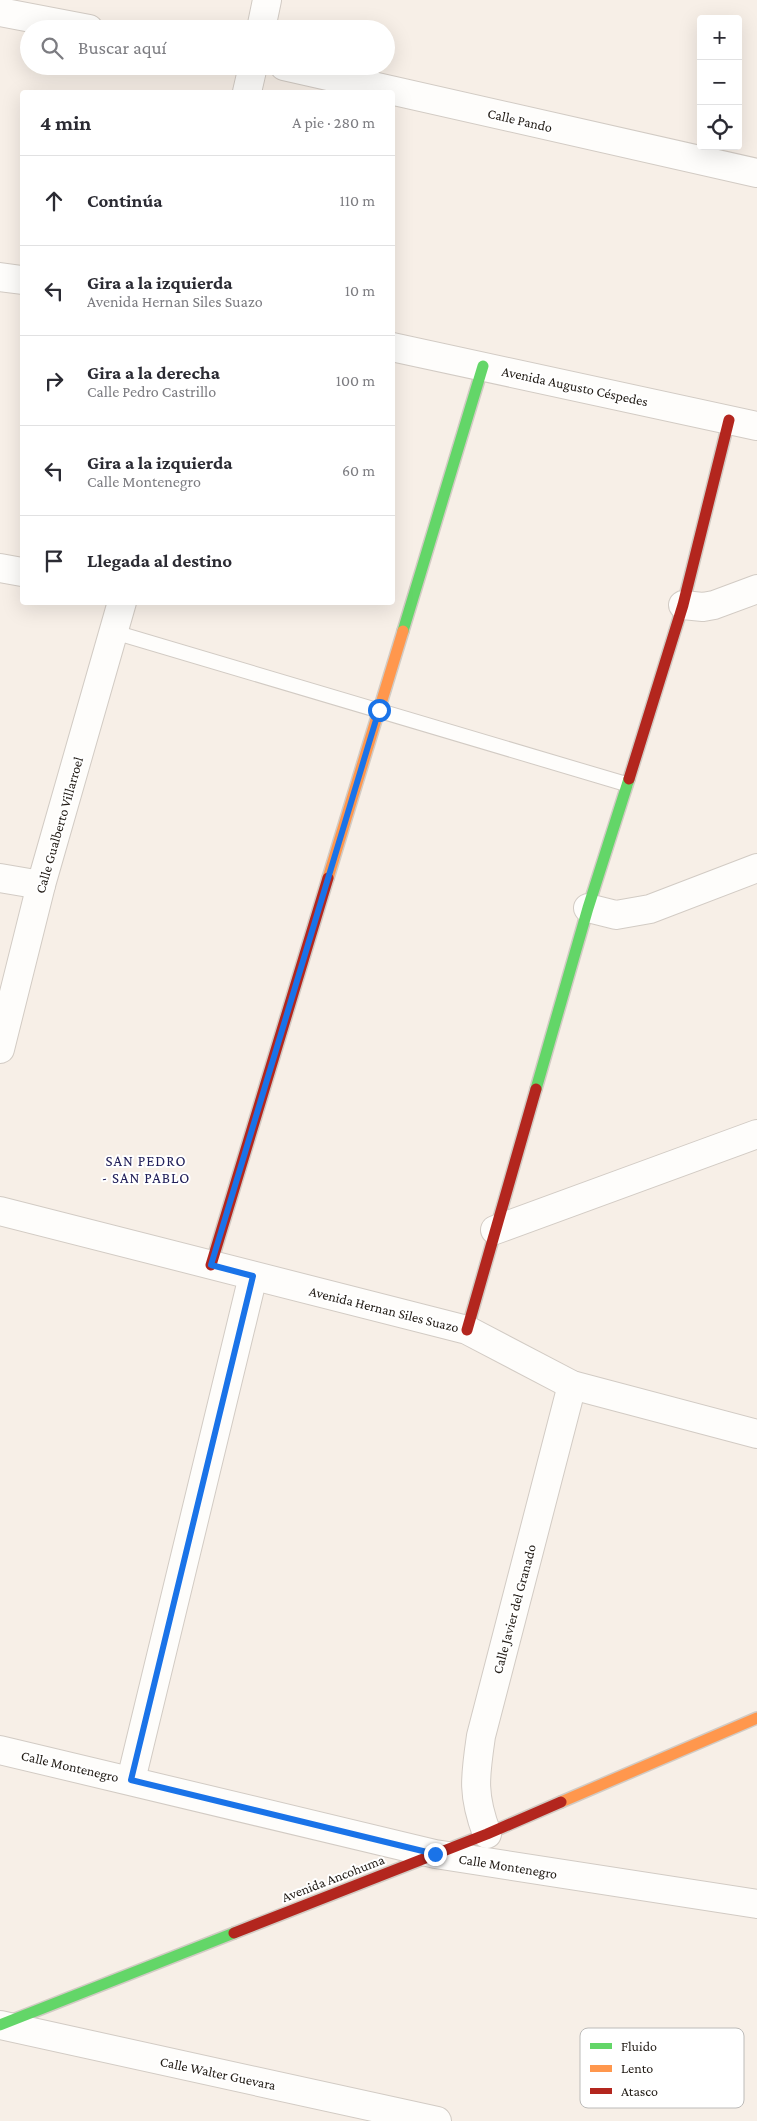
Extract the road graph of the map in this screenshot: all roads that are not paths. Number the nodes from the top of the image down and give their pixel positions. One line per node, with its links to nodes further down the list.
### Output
1 (267, 0): 4 (street)
2 (0, 12): 3 (street)
3 (42, 20)
4 (263, 20)
5 (251, 75): 7 (street)
6 (324, 75): 8 (street, Calle Pando)
7 (247, 90)
8 (390, 90)
9 (395, 91): 10 (street, Calle Pando)
10 (757, 173)
11 (0, 277): 12 (street)
12 (20, 280)
13 (395, 348): 14 (street, Avenida Augusto Céspedes)
14 (483, 366): 15 (street, Avenida Augusto Céspedes); 23 (street)
15 (729, 420): 16 (street, Avenida Augusto Céspedes); 21 (street)
16 (757, 426)
17 (0, 568): 18 (street)
18 (20, 572)
19 (757, 589): 21 (street)
20 (121, 605): 22 (street, Calle Gualberto Villarroel)
21 (682, 605): 24 (street)
22 (114, 632): 23 (lane); 27 (street, Calle Gualberto Villarroel)
23 (379, 710): 24 (lane); 33 (street)
24 (626, 784): 28 (street)
25 (757, 868): 28 (street)
26 (0, 878): 27 (street)
27 (41, 885): 29 (street, Calle Gualberto Villarroel)
28 (588, 908): 32 (street)
29 (0, 1049)
30 (757, 1134): 32 (street)
31 (0, 1211): 33 (street, Avenida Hernan Siles Suazo)
32 (494, 1230): 35 (street)
33 (211, 1265): 34 (street, Avenida Hernan Siles Suazo)
34 (253, 1276): 35 (street, Avenida Hernan Siles Suazo); 40 (street)
35 (467, 1330): 36 (street, Avenida Hernan Siles Suazo)
36 (572, 1385): 37 (street, Avenida Hernan Siles Suazo); 41 (street, Calle Javier del Granado)
37 (756, 1430)
38 (757, 1718): 41 (street, Avenida Ancohuma)
39 (0, 1750): 40 (street, Calle Montenegro)
40 (131, 1780): 42 (street, Calle Montenegro)
41 (487, 1834): 42 (street, Avenida Ancohuma)
42 (435, 1854): 43 (street, Calle Montenegro); 44 (street, Avenida Ancohuma)
43 (757, 1904)
44 (0, 2025): 45 (street, Calle Walter Guevara)
45 (436, 2121)

